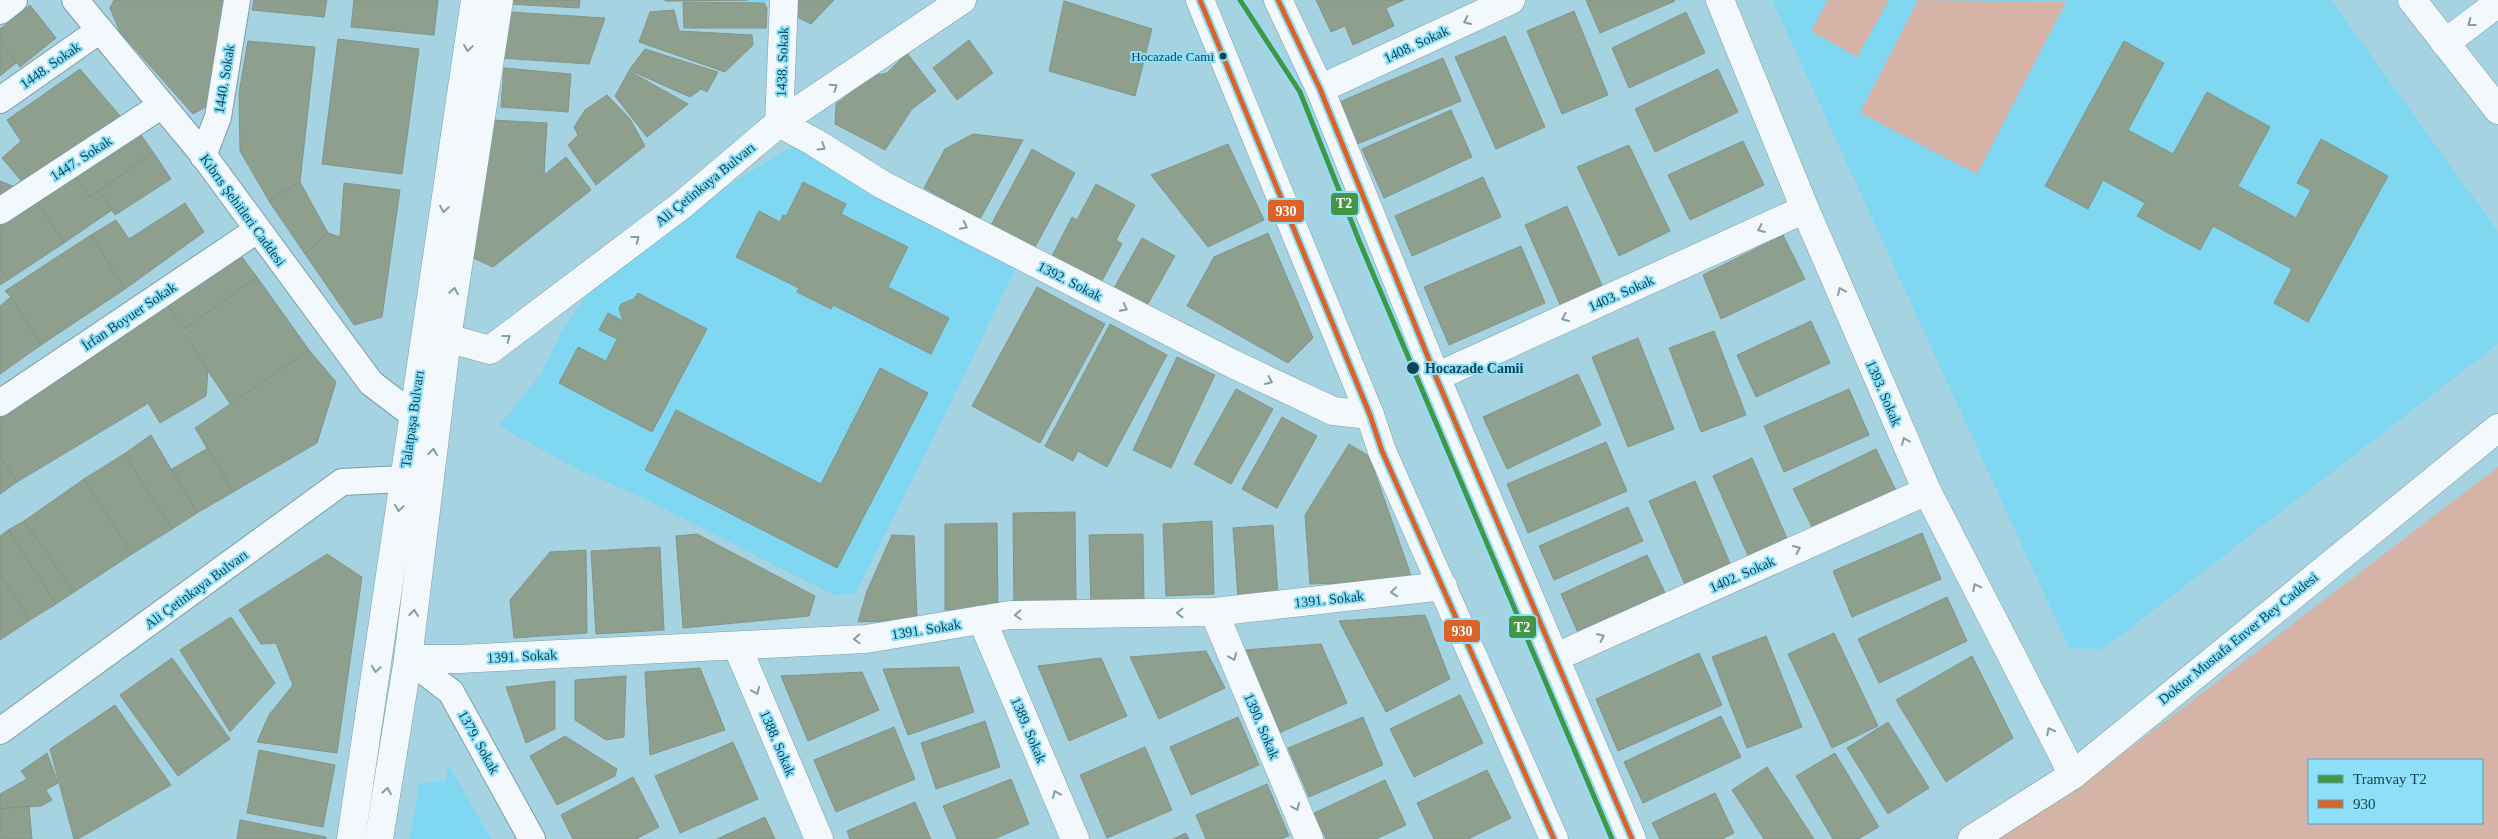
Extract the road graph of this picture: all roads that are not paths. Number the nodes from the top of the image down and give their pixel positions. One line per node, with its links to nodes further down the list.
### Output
1 (14, 0): 14 (street)
2 (75, 0): 15 (street, Kıbrıs Şehitleri Caddesi)
3 (237, 0): 22 (street, 1440. Sokak)
4 (475, 0): 29 (street, Talatpaşa Bulvarı, one-way to 29)
5 (499, 0): 26 (street, Talatpaşa Bulvarı, one-way to 5)
6 (784, 0): 21 (street, 1438. Sokak)
7 (962, 0): 21 (street, Ali Çetinkaya Bulvarı, one-way to 7)
8 (1200, 0): 30 (street)
9 (1278, 0): 17 (street)
10 (1511, 0): 17 (street, 1408. Sokak, one-way to 17)
11 (1720, 0): 23 (street, 1393. Sokak)
12 (2412, 0): 16 (street)
13 (2498, 3): 16 (street, one-way to 16)
14 (0, 11)
15 (100, 30): 18 (street, 1448. Sokak); 19 (street, Kıbrıs Şehitleri Caddesi)
16 (2445, 43): 20 (street)
17 (1320, 89): 27 (street)
18 (0, 100)
19 (162, 104): 22 (street, Kıbrıs Şehitleri Caddesi); 24 (street, 1447. Sokak)
20 (2498, 110)
21 (779, 124): 26 (street, Ali Çetinkaya Bulvarı, one-way to 21); 30 (street, 1392. Sokak, one-way to 30)
22 (203, 156): 25 (street, Kıbrıs Şehitleri Caddesi)
23 (1805, 209): 27 (street, 1403. Sokak, one-way to 27); 33 (street, 1393. Sokak, one-way to 23)
24 (0, 211)
25 (257, 230): 28 (street, İrfan Boyuer Sokak); 29 (street, Kıbrıs Şehitleri Caddesi)
26 (447, 338): 39 (street, Talatpaşa Bulvarı, one-way to 26)
27 (1436, 377): 38 (street)
28 (0, 403)
29 (413, 415): 32 (street, Talatpaşa Bulvarı)
30 (1370, 415): 34 (street)
31 (2498, 428): 41 (street, Doktor Mustafa Enver Bey Caddesi)
32 (403, 479): 40 (street, Ali Çetinkaya Bulvarı); 42 (street, Talatpaşa Bulvarı, one-way to 42)
33 (1927, 491): 38 (street, 1402. Sokak, one-way to 33); 41 (street, 1393. Sokak, one-way to 33)
34 (1443, 586): 35 (street, 1391. Sokak, one-way to 35); 48 (street)
35 (1214, 612): 36 (street, 1391. Sokak, one-way to 36); 47 (street, 1390. Sokak, one-way to 47)
36 (982, 620): 37 (street, 1391. Sokak, one-way to 37); 46 (street, 1389. Sokak, one-way to 36)
37 (737, 646): 39 (street, 1391. Sokak); 45 (street, 1388. Sokak, one-way to 45)
38 (1556, 657): 49 (street)
39 (408, 659): 43 (street, Talatpaşa Bulvarı, one-way to 39); 44 (street, 1379. Sokak)
40 (0, 732)
41 (2072, 775): 50 (street, Doktor Mustafa Enver Bey Caddesi)
42 (351, 839)
43 (379, 839)
44 (532, 839)
45 (819, 839)
46 (1075, 839)
47 (1309, 839)
48 (1554, 839)
49 (1632, 839)
50 (1972, 839)

